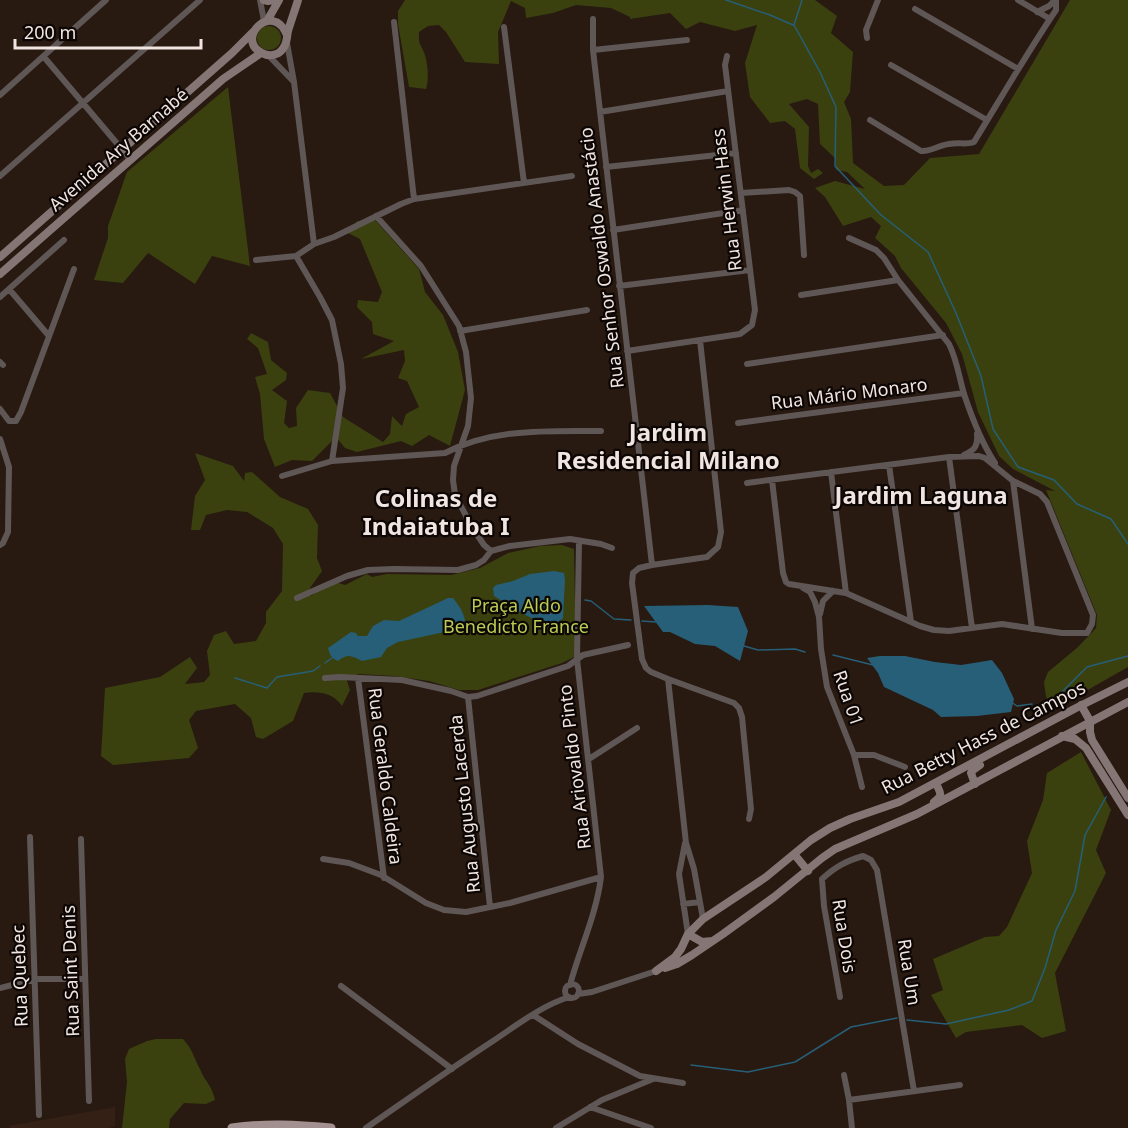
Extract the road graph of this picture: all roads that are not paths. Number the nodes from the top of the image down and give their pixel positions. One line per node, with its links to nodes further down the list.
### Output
1 (106, 0): 23 (street)
2 (200, 0): 29 (street)
3 (262, 0): 4 (street); 13 (street)
4 (276, 0): 13 (street, Avenida Ary Barnabé)
5 (298, 0): 18 (street)
6 (878, 0): 17 (street)
7 (1018, 0): 10 (street)
8 (1055, 0): 10 (street); 12 (street)
9 (915, 9): 25 (street)
10 (1038, 12): 12 (street)
11 (592, 19): 20 (street, Rua Senhor Oswaldo Anastácio)
12 (1050, 19): 25 (street)
13 (265, 21): 16 (street, Avenida Ary Barnabé); 18 (street)
14 (393, 22): 41 (street)
15 (504, 27): 39 (street)
16 (253, 32): 21 (street); 33 (street, Avenida Ary Barnabé)
17 (867, 38)
18 (287, 39): 21 (street, Avenida Ary Barnabé); 26 (street)
19 (687, 40): 20 (street)
20 (593, 50): 30 (street, Rua Senhor Oswaldo Anastácio)
21 (264, 54): 26 (street); 35 (street, Avenida Ary Barnabé)
22 (727, 56): 27 (street, Rua Herwin Hass)
23 (44, 57): 28 (street); 29 (street)
24 (891, 65): 32 (street)
25 (1018, 69): 32 (street)
26 (294, 82): 47 (street)
27 (728, 91): 30 (street); 34 (street, Rua Herwin Hass)
28 (0, 94)
29 (83, 103): 33 (street); 37 (street)
30 (600, 112): 36 (street, Rua Senhor Oswaldo Anastácio)
31 (870, 120): 32 (street)
32 (987, 120)
33 (122, 150): 35 (street); 50 (street, Avenida Ary Barnabé)
34 (736, 153): 36 (street); 40 (street, Rua Herwin Hass)
35 (131, 160): 54 (street, Avenida Ary Barnabé)
36 (606, 167): 44 (street, Rua Senhor Oswaldo Anastácio)
37 (0, 176)
38 (573, 176): 39 (street)
39 (524, 183): 41 (street)
40 (741, 194): 42 (street, Rua Herwin Hass); 48 (street)
41 (414, 199): 43 (street)
42 (743, 210): 44 (street); 53 (street, Rua Herwin Hass)
43 (376, 216): 47 (street); 61 (street)
44 (613, 230): 56 (street, Rua Senhor Oswaldo Anastácio)
45 (849, 238): 55 (street)
46 (64, 240): 57 (street)
47 (314, 244): 49 (street)
48 (804, 255)
49 (296, 256): 51 (street); 76 (street)
50 (0, 257)
51 (256, 260)
52 (74, 269): 63 (street)
53 (750, 270): 56 (street); 64 (street, Rua Herwin Hass)
54 (0, 274)
55 (898, 280): 58 (street); 62 (street)
56 (620, 286): 65 (street, Rua Senhor Oswaldo Anastácio)
57 (9, 289): 59 (street); 63 (street)
58 (801, 295)
59 (0, 297)
60 (587, 310): 61 (street)
61 (460, 331): 73 (street)
62 (943, 335): 66 (street); 67 (street)
63 (49, 336): 68 (street)
64 (699, 340): 65 (street); 88 (street)
65 (627, 351): 88 (street, Rua Senhor Oswaldo Anastácio)
66 (747, 364)
67 (964, 393): 69 (street, Rua Mário Monaro); 70 (street)
68 (0, 408)
69 (738, 423)
70 (977, 429): 74 (street); 78 (street)
71 (601, 430): 73 (street)
72 (0, 439): 85 (street)
73 (461, 445): 76 (street); 87 (street)
74 (960, 456): 75 (street); 78 (street)
75 (949, 457): 77 (street); 95 (street)
76 (332, 461): 80 (street)
77 (889, 465): 79 (street); 94 (street)
78 (1001, 471): 82 (street)
79 (831, 472): 81 (street); 91 (street)
80 (282, 476)
81 (772, 480): 83 (street); 89 (street)
82 (1013, 481): 96 (street); 96 (street)
83 (747, 483)
84 (579, 542): 86 (street); 87 (street); 98 (street, Rua Ariovaldo Pinto)
85 (0, 545)
86 (612, 548)
87 (490, 551): 92 (street)
88 (652, 564): 101 (street)
89 (800, 586): 90 (street); 93 (street, Rua 01)
90 (833, 591): 91 (street); 93 (street, Rua 01)
91 (846, 593): 94 (street)
92 (297, 598)
93 (819, 617): 110 (street, Rua 01)
94 (911, 622): 95 (street)
95 (972, 628): 96 (street)
96 (1032, 629)
97 (628, 645): 98 (street)
98 (577, 659): 103 (street); 111 (street, Rua Ariovaldo Pinto)
99 (325, 678): 100 (street)
100 (358, 678): 103 (street); 126 (street, Rua Geraldo Caldeira)
101 (668, 679): 119 (street); 122 (street)
102 (1128, 682): 105 (street, Rua Betty Hass de Campos)
103 (468, 697): 131 (street, Rua Augusto Lacerda)
104 (1128, 702): 106 (street, Rua Betty Hass de Campos)
105 (1081, 705): 106 (street); 109 (street, Rua Betty Hass de Campos)
106 (1090, 721): 108 (street, Rua Betty Hass de Campos); 116 (street)
107 (637, 728): 111 (street)
108 (1062, 736): 114 (street, Rua Betty Hass de Campos); 118 (street)
109 (1007, 745): 113 (street, Rua Betty Hass de Campos); 114 (street)
110 (854, 755): 112 (street); 115 (street, Rua 01)
111 (589, 759): 127 (street, Rua Ariovaldo Pinto)
112 (905, 767)
113 (936, 783): 117 (street); 123 (street, Rua Betty Hass de Campos)
114 (975, 784): 117 (street, Rua Betty Hass de Campos)
115 (862, 787)
116 (1128, 798)
117 (916, 814): 125 (street, Rua Betty Hass de Campos)
118 (1128, 815)
119 (749, 819)
120 (30, 837): 136 (street, Rua Quebec)
121 (81, 839): 137 (street, Rua Saint Denis)
122 (686, 843): 129 (street); 130 (street)
123 (794, 854): 125 (street); 132 (street, Rua Betty Hass de Campos)
124 (323, 859): 126 (street)
125 (808, 871): 134 (street, Rua Betty Hass de Campos)
126 (384, 878): 131 (street)
127 (602, 878): 131 (street); 139 (street, Rua Ariovaldo Pinto)
128 (822, 879): 142 (street, Rua Dois); 151 (street, Rua Um)
129 (700, 902): 130 (street); 132 (street)
130 (683, 904): 133 (street)
131 (489, 907)
132 (703, 919): 133 (street, Rua Betty Hass de Campos)
133 (688, 934): 134 (street); 135 (street, Rua Betty Hass de Campos)
134 (714, 940): 135 (street, Rua Betty Hass de Campos)
135 (656, 971): 141 (street, Rua Betty Hass de Campos)
136 (34, 979): 137 (street); 140 (street); 155 (street, Rua Quebec)
137 (84, 980): 152 (street, Rua Saint Denis)
138 (341, 986): 146 (street)
139 (568, 987): 141 (street); 143 (street); 144 (street)
140 (0, 988)
141 (578, 993): 143 (street)
142 (840, 997)
143 (569, 998): 144 (street)
144 (556, 1002): 145 (street)
145 (533, 1015): 146 (street); 148 (street)
146 (452, 1068): 158 (street)
147 (844, 1075): 153 (street)
148 (654, 1078): 149 (street); 154 (street)
149 (683, 1083)
150 (960, 1085): 151 (street)
151 (914, 1091): 153 (street)
152 (89, 1101)
153 (849, 1101): 161 (street)
154 (590, 1107): 159 (street); 160 (street)
155 (39, 1115)
156 (232, 1128): 157 (main road)
157 (331, 1128)
158 (366, 1128)
159 (556, 1128)
160 (651, 1128)
161 (852, 1128)

